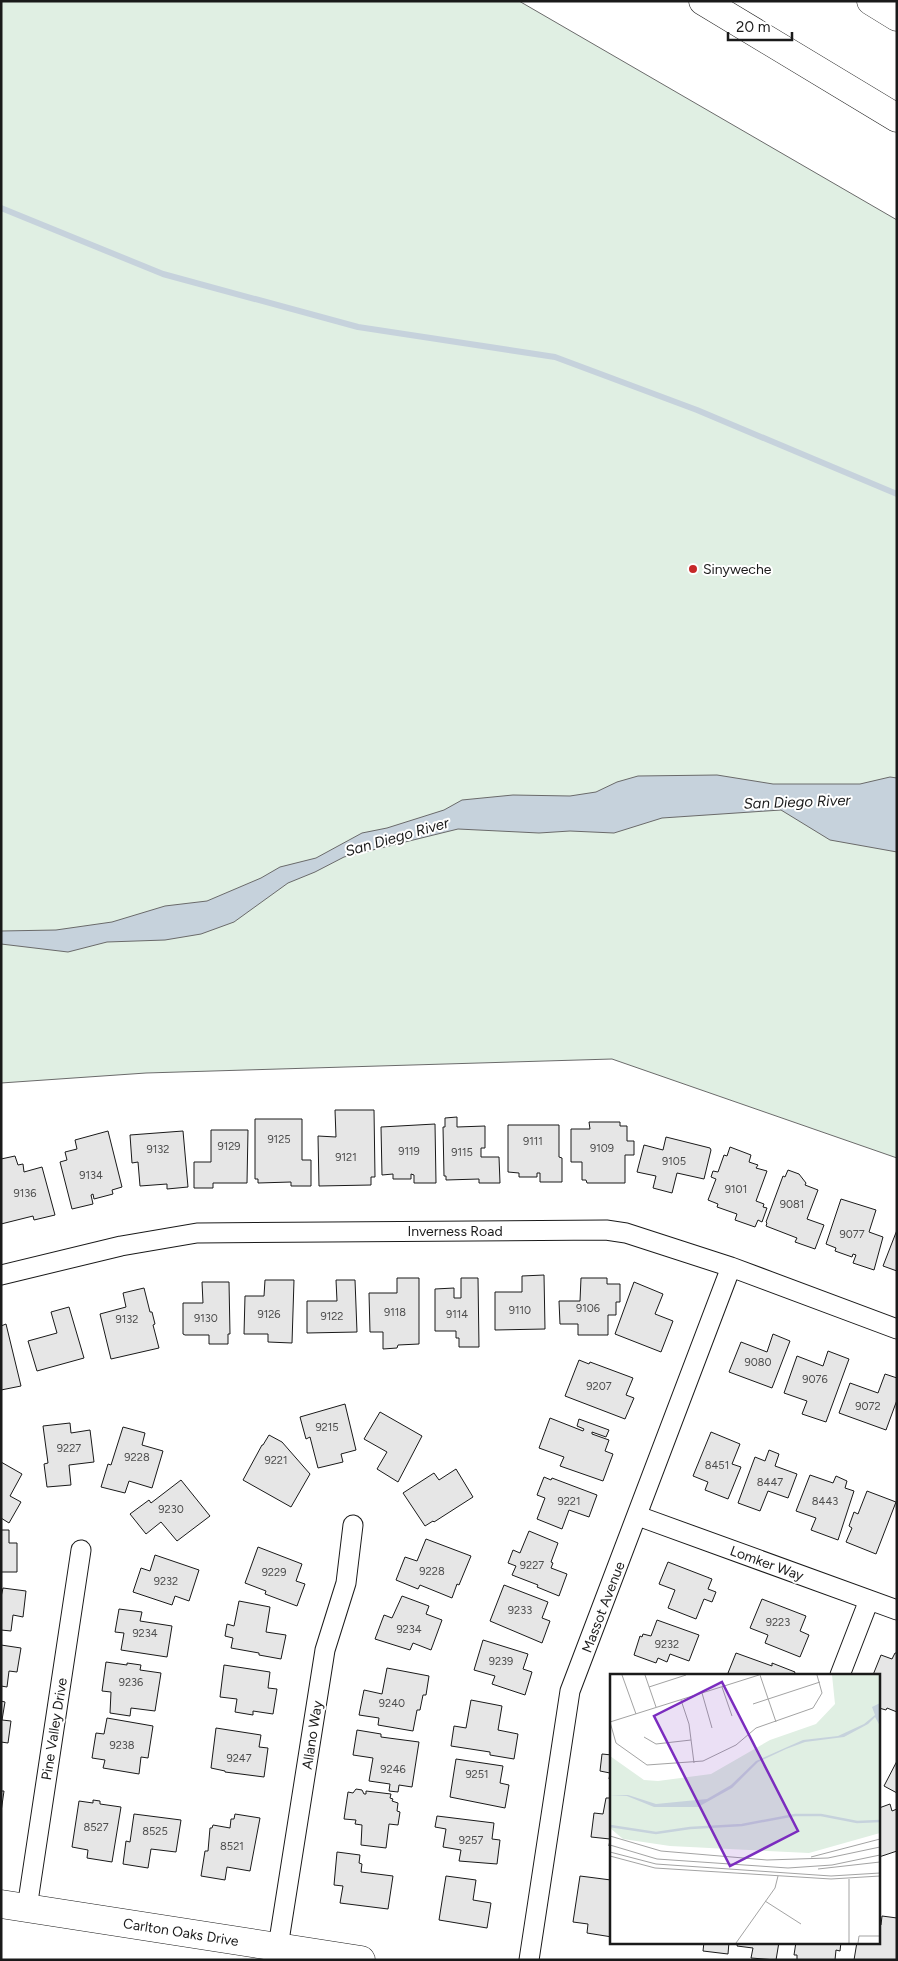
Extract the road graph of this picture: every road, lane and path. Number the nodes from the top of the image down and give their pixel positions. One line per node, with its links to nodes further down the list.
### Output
1 (703, 1): 4 (main road)
2 (871, 1): 3 (main road)
3 (897, 17)
4 (897, 118)
5 (731, 1268): 6 (street, Inverness Road); 7 (street, Inverness Road); 8 (street, Massot Avenue)
6 (1, 1275)
7 (897, 1329)
8 (638, 1516): 11 (street, Lomker Way); 17 (street, Massot Avenue)
9 (353, 1525): 15 (street, Allano Way)
10 (81, 1550): 14 (street, Pine Valley Drive)
11 (869, 1600): 12 (street, Lomker Way); 13 (street)
12 (897, 1610)
13 (840, 1674)
14 (14, 1906): 15 (main road, Carlton Oaks Drive)
15 (278, 1947): 16 (main road, Carlton Oaks Drive)
16 (361, 1960)
17 (529, 1960)

